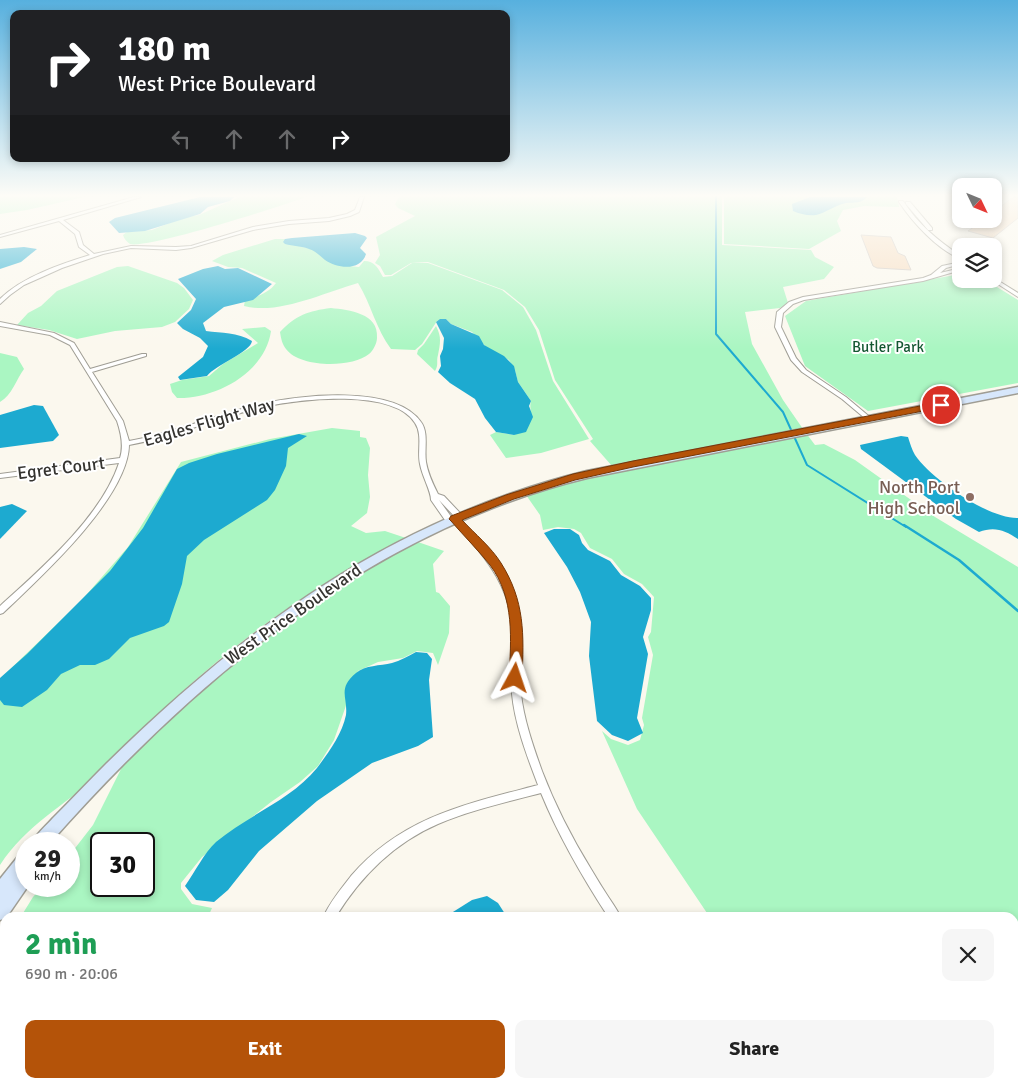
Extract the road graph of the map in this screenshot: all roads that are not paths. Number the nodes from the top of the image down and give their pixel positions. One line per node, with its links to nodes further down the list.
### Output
1 (84, 248): 5 (street)
2 (127, 248): 5 (street)
3 (139, 248): 4 (street)
4 (190, 248)
5 (94, 256): 13 (street)
6 (952, 265): 8 (street)
7 (952, 272): 8 (street)
8 (930, 278): 18 (street)
9 (1002, 279): 11 (street)
10 (1002, 285): 12 (street)
11 (1018, 289)
12 (1018, 295)
13 (0, 302)
14 (0, 324): 16 (street)
15 (144, 355): 16 (street)
16 (89, 371): 19 (street)
17 (1018, 390): 18 (street, West Price Boulevard)
18 (869, 419): 22 (street, West Price Boulevard)
19 (125, 444): 20 (street); 22 (street, Eagles Flight Way)
20 (123, 460): 21 (street, Egret Court); 23 (street)
21 (0, 476)
22 (455, 519): 24 (street, West Price Boulevard); 25 (street, Eagles Flight Way)
23 (0, 611)
24 (99, 782): 26 (street, West Price Boulevard); 27 (street, West Price Boulevard)
25 (544, 788): 32 (street); 33 (street, Eagles Flight Way)
26 (51, 832)
27 (59, 832)
28 (15, 873): 30 (street)
29 (15, 891): 31 (street)
30 (0, 892)
31 (0, 912)
32 (332, 912)
33 (612, 912)

